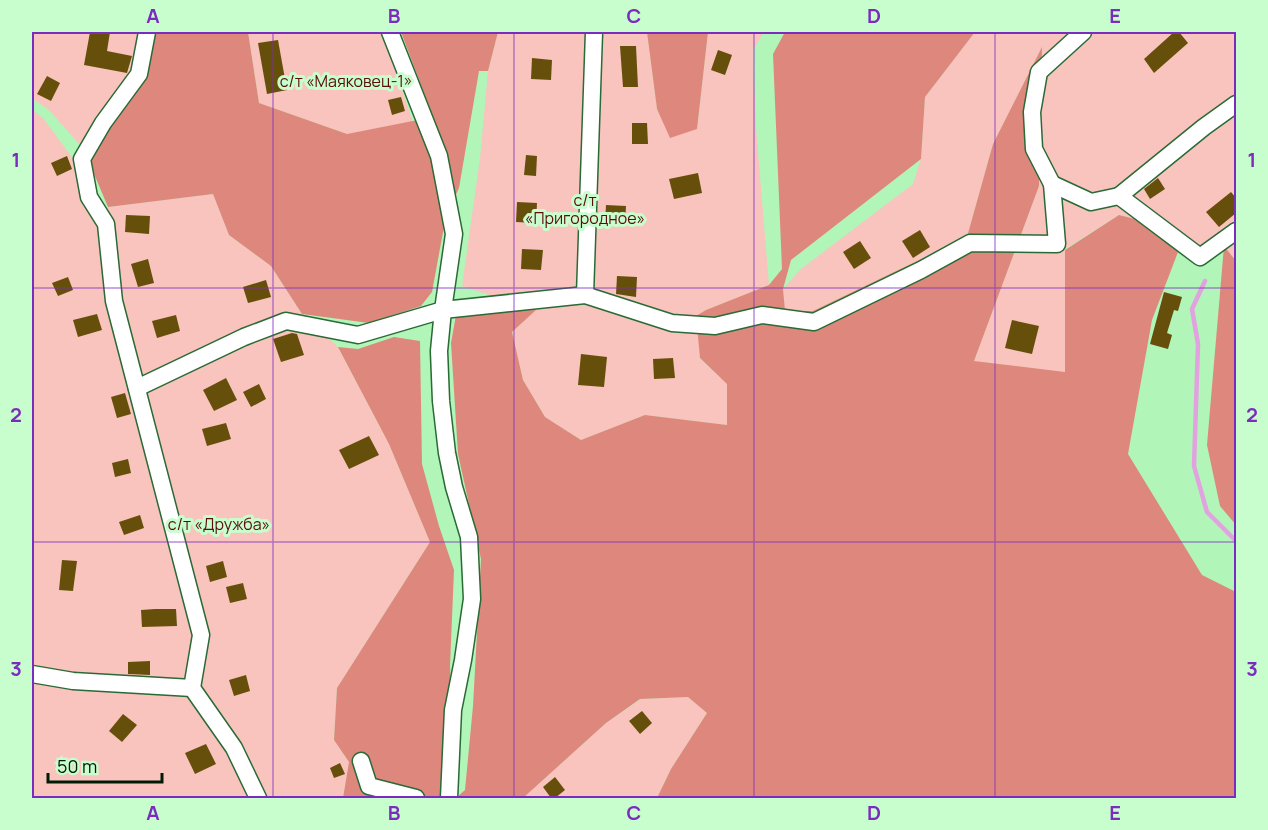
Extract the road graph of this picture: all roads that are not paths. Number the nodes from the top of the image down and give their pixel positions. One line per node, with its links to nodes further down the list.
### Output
1 (147, 32): 11 (street)
2 (390, 32): 10 (street)
3 (594, 32): 9 (street)
4 (1083, 32): 6 (street)
5 (1236, 104): 7 (street)
6 (1052, 184): 7 (street); 9 (street)
7 (1119, 196): 8 (street)
8 (1236, 231)
9 (585, 295): 10 (street)
10 (442, 310): 11 (street); 17 (street)
11 (137, 388): 13 (street)
12 (32, 675): 13 (street)
13 (192, 688): 15 (street)
14 (361, 761): 16 (street)
15 (258, 798)
16 (416, 798)
17 (449, 798)

